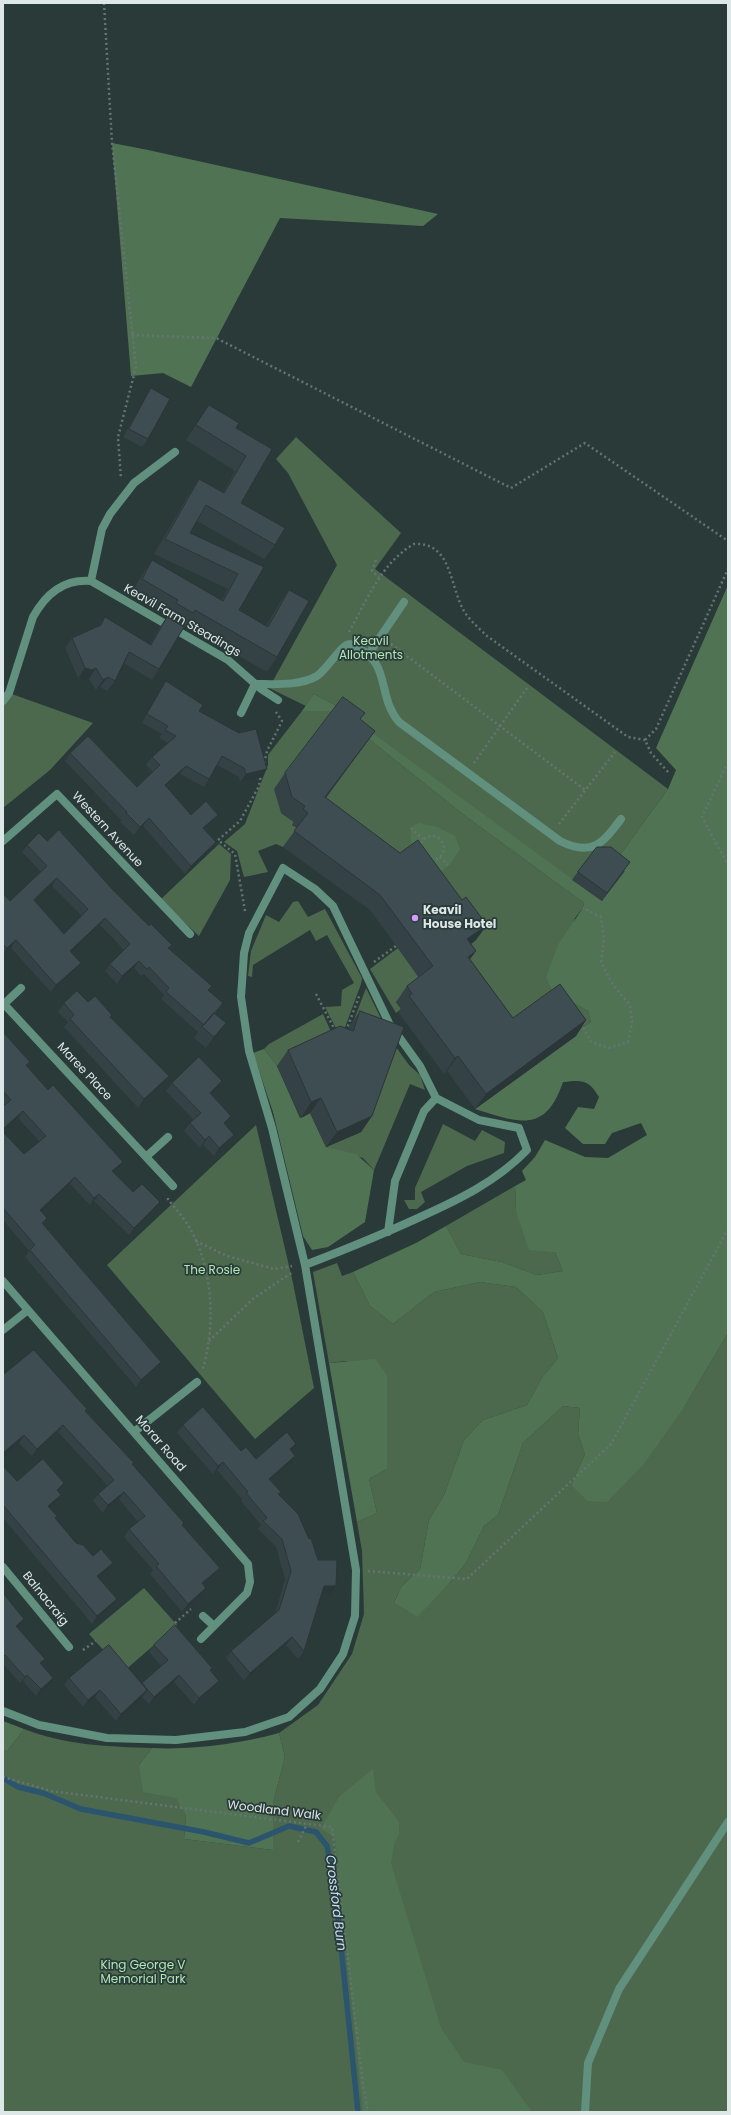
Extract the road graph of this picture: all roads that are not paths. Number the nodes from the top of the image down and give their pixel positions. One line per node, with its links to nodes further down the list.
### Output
1 (175, 452): 2 (street)
2 (91, 581): 5 (street, Keavil Farm Steadings); 7 (street)
3 (404, 602): 4 (street)
4 (368, 654): 5 (street); 9 (street)
5 (255, 684): 6 (street, Keavil Farm Steadings); 8 (street)
6 (278, 700)
7 (3, 701)
8 (241, 713)
9 (622, 820)
10 (3, 841): 11 (street, Western Avenue)
11 (190, 934)
12 (21, 988): 13 (street, Maree Place)
13 (4, 1003): 16 (street, Maree Place)
14 (436, 1098): 18 (street); 18 (street); 19 (street)
15 (168, 1137): 16 (street)
16 (146, 1156): 17 (street, Maree Place)
17 (173, 1186)
18 (388, 1232): 19 (street)
19 (305, 1265): 30 (street)
20 (3, 1281): 21 (street, Morar Road)
21 (28, 1310): 22 (street); 24 (street, Morar Road)
22 (3, 1330)
23 (197, 1382): 24 (street)
24 (134, 1432): 27 (street, Morar Road)
25 (3, 1567): 29 (street, Balnacraig)
26 (203, 1616): 27 (street)
27 (214, 1626): 28 (street, Morar Road)
28 (201, 1639)
29 (69, 1647)
30 (3, 1711)
31 (728, 1822): 32 (street)
32 (584, 2112)

